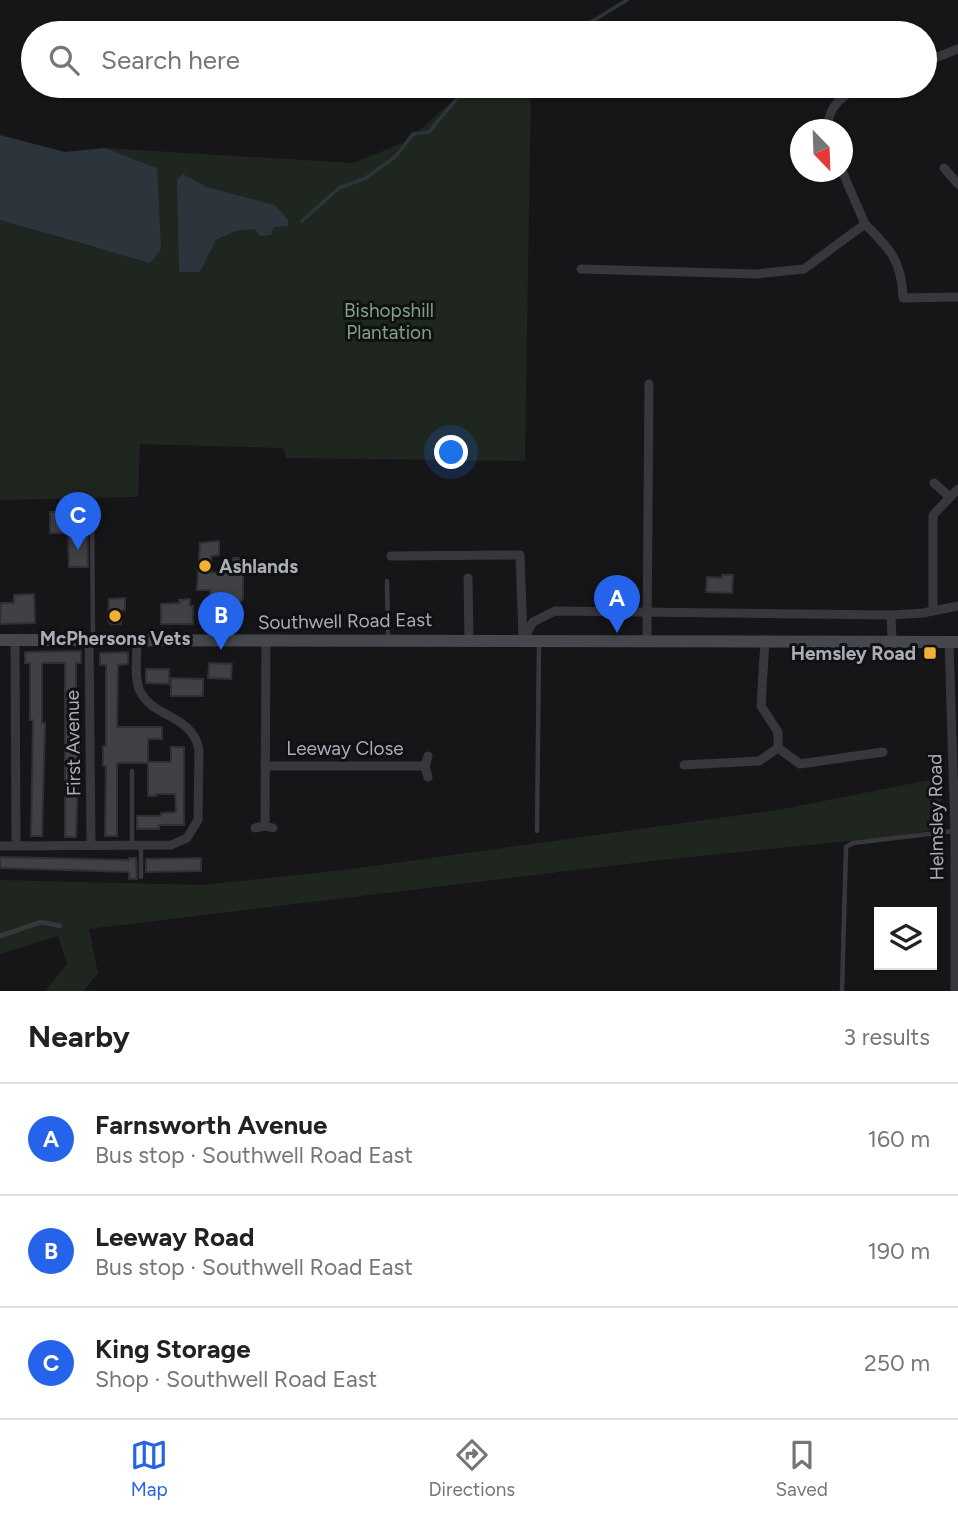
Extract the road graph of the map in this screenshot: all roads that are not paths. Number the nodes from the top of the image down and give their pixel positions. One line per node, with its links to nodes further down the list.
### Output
1 (958, 49): 2 (street)
2 (937, 57)
3 (840, 98): 4 (street)
4 (827, 119)
5 (944, 169): 7 (street)
6 (847, 182): 8 (street)
7 (958, 184)
8 (865, 224): 9 (street); 10 (street)
9 (581, 270)
10 (958, 298)
11 (649, 384): 21 (street)
12 (934, 483): 14 (street)
13 (958, 489): 14 (street)
14 (950, 497): 20 (street)
15 (92, 512): 23 (lane)
16 (391, 556): 30 (street)
17 (468, 578): 29 (street)
18 (387, 581): 24 (lane)
19 (958, 606): 20 (street)
20 (933, 611): 22 (street)
21 (647, 612): 22 (street); 25 (street); 30 (street)
22 (891, 615): 34 (street)
23 (91, 639): 27 (main road, Southwell Road East); 28 (main road, Southwell Road East); 48 (street, First Avenue)
24 (388, 639): 29 (main road, Southwell Road East); 33 (main road, Southwell Road East)
25 (647, 639): 31 (main road, Southwell Road East); 32 (main road, Southwell Road East)
26 (0, 640): 27 (main road, Southwell Road East)
27 (15, 640): 47 (street)
28 (137, 640): 33 (main road, Southwell Road East); 49 (street)
29 (469, 640): 30 (main road, Southwell Road East)
30 (523, 640): 31 (main road, Southwell Road East)
31 (539, 640): 45 (lane)
32 (765, 640): 34 (main road, Southwell Road East); 36 (street)
33 (266, 641): 41 (street)
34 (892, 641): 35 (main road, Southwell Road East)
35 (954, 642): 46 (street, Helmsley Road)
36 (779, 748): 38 (street); 39 (street)
37 (711, 752): 39 (street)
38 (883, 752)
39 (711, 764): 40 (street)
40 (684, 765)
41 (265, 766): 43 (street, Leeway Close); 44 (street)
42 (132, 771): 49 (lane)
43 (428, 777)
44 (265, 827)
45 (537, 831)
46 (955, 831): 52 (street, Helmsley Road); 55 (lane)
47 (16, 845): 48 (street); 50 (street)
48 (91, 845): 49 (street)
49 (136, 845): 51 (lane)
50 (0, 846)
51 (141, 877)
52 (957, 910): 56 (street, Helmsley Road)
53 (60, 926): 54 (lane)
54 (0, 936)
55 (842, 991)
56 (955, 991)

